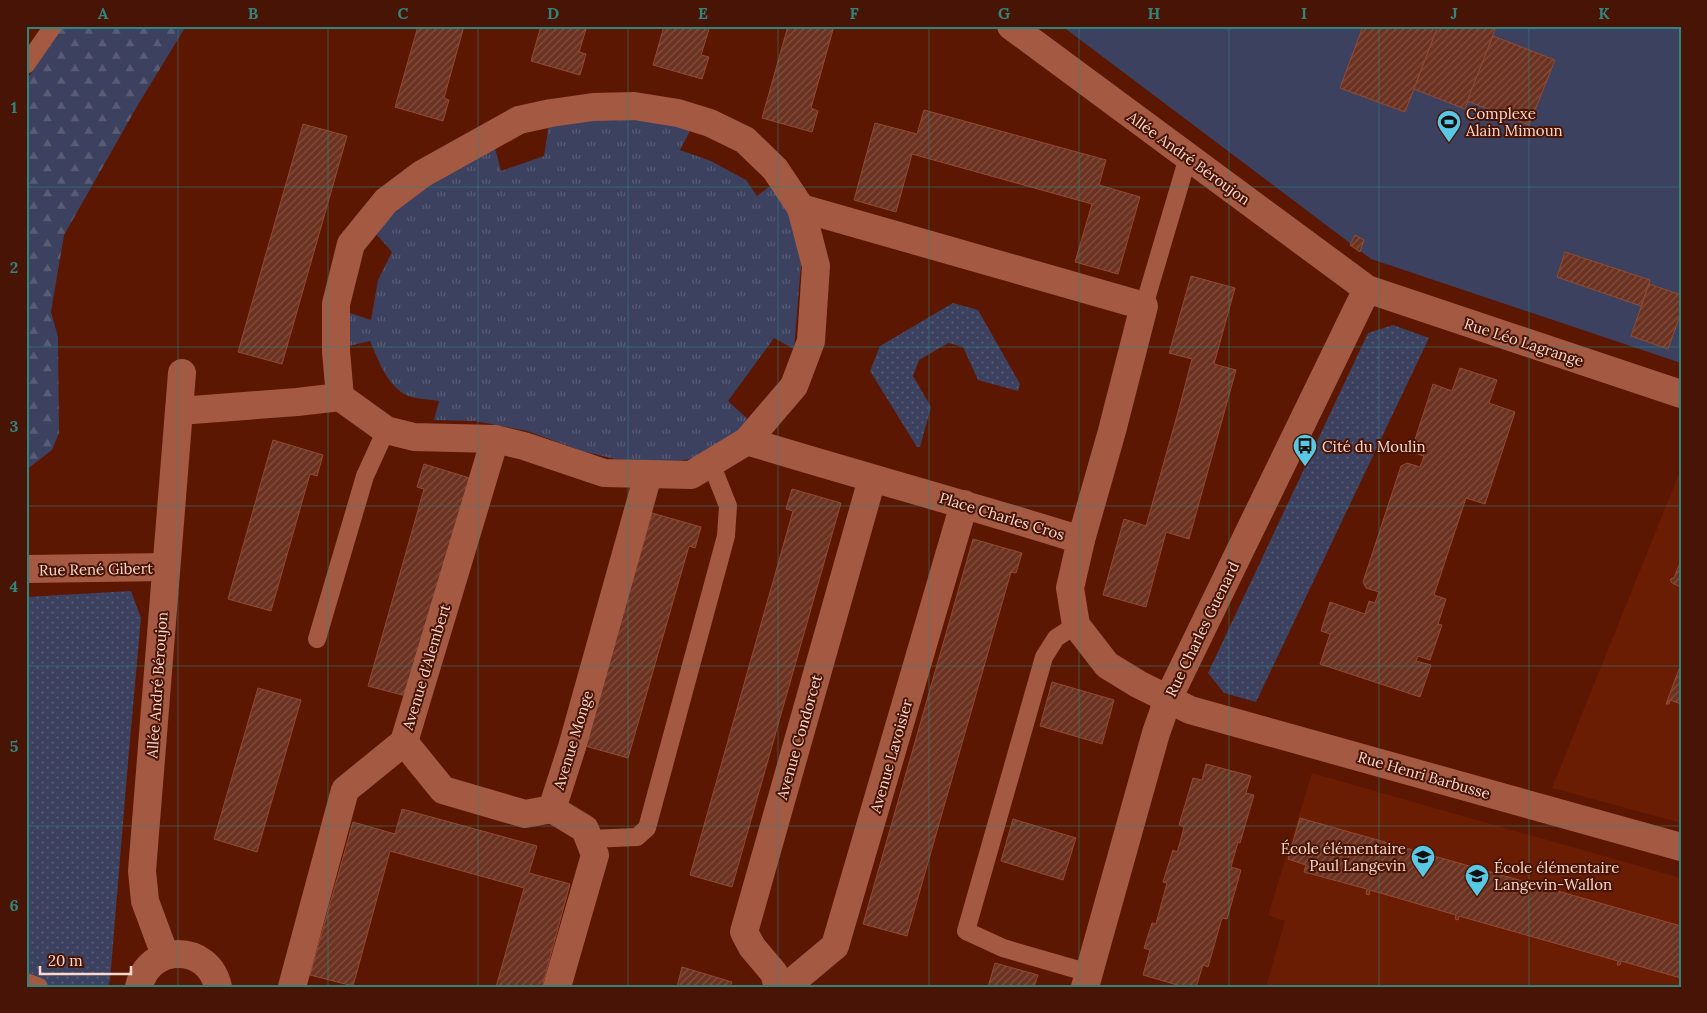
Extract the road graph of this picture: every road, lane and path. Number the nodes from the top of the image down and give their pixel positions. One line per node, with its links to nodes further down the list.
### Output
1 (53, 26): 3 (lane)
2 (1011, 26): 4 (street, Allée André Béroujon)
3 (26, 65)
4 (1188, 157): 6 (street, Allée André Béroujon); 7 (lane)
5 (801, 208): 7 (street); 10 (street); 14 (street)
6 (1367, 289): 9 (street, Rue Léo Lagrange); 24 (street, Rue Charles Guenard)
7 (1144, 306): 19 (street, Place Charles Cros)
8 (182, 374): 11 (street, Allée André Béroujon)
9 (1681, 394)
10 (340, 397): 11 (street); 12 (street)
11 (179, 411): 20 (street, Allée André Béroujon)
12 (386, 430): 13 (street); 23 (lane)
13 (495, 439): 16 (street); 25 (street, Avenue d'Alembert)
14 (747, 441): 15 (street); 17 (street, Place Charles Cros)
15 (711, 463): 16 (street); 27 (lane)
16 (648, 475): 26 (street, Avenue Monge)
17 (872, 478): 18 (street, Place Charles Cros); 37 (street, Avenue Condorcet)
18 (964, 504): 19 (street, Place Charles Cros); 38 (street, Avenue Lavoisier)
19 (1081, 540): 22 (street)
20 (166, 567): 21 (street, Rue René Gibert); 29 (street, Allée André Béroujon)
21 (26, 569)
22 (1076, 625): 24 (street, Rue Henri Barbusse); 30 (lane)
23 (317, 639)
24 (1168, 699): 28 (street, Rue Henri Barbusse); 30 (street, Rue Charles Guenard)
25 (404, 742): 26 (street); 35 (street, Avenue d'Alembert)
26 (552, 809): 27 (street, Avenue Monge)
27 (590, 839): 36 (street)
28 (1681, 847)
29 (165, 955): 33 (street); 34 (street)
30 (1087, 980)
31 (26, 982): 32 (lane)
32 (38, 987)
33 (139, 987)
34 (218, 987)
35 (292, 987)
36 (557, 987)
37 (778, 987)
38 (786, 987)

